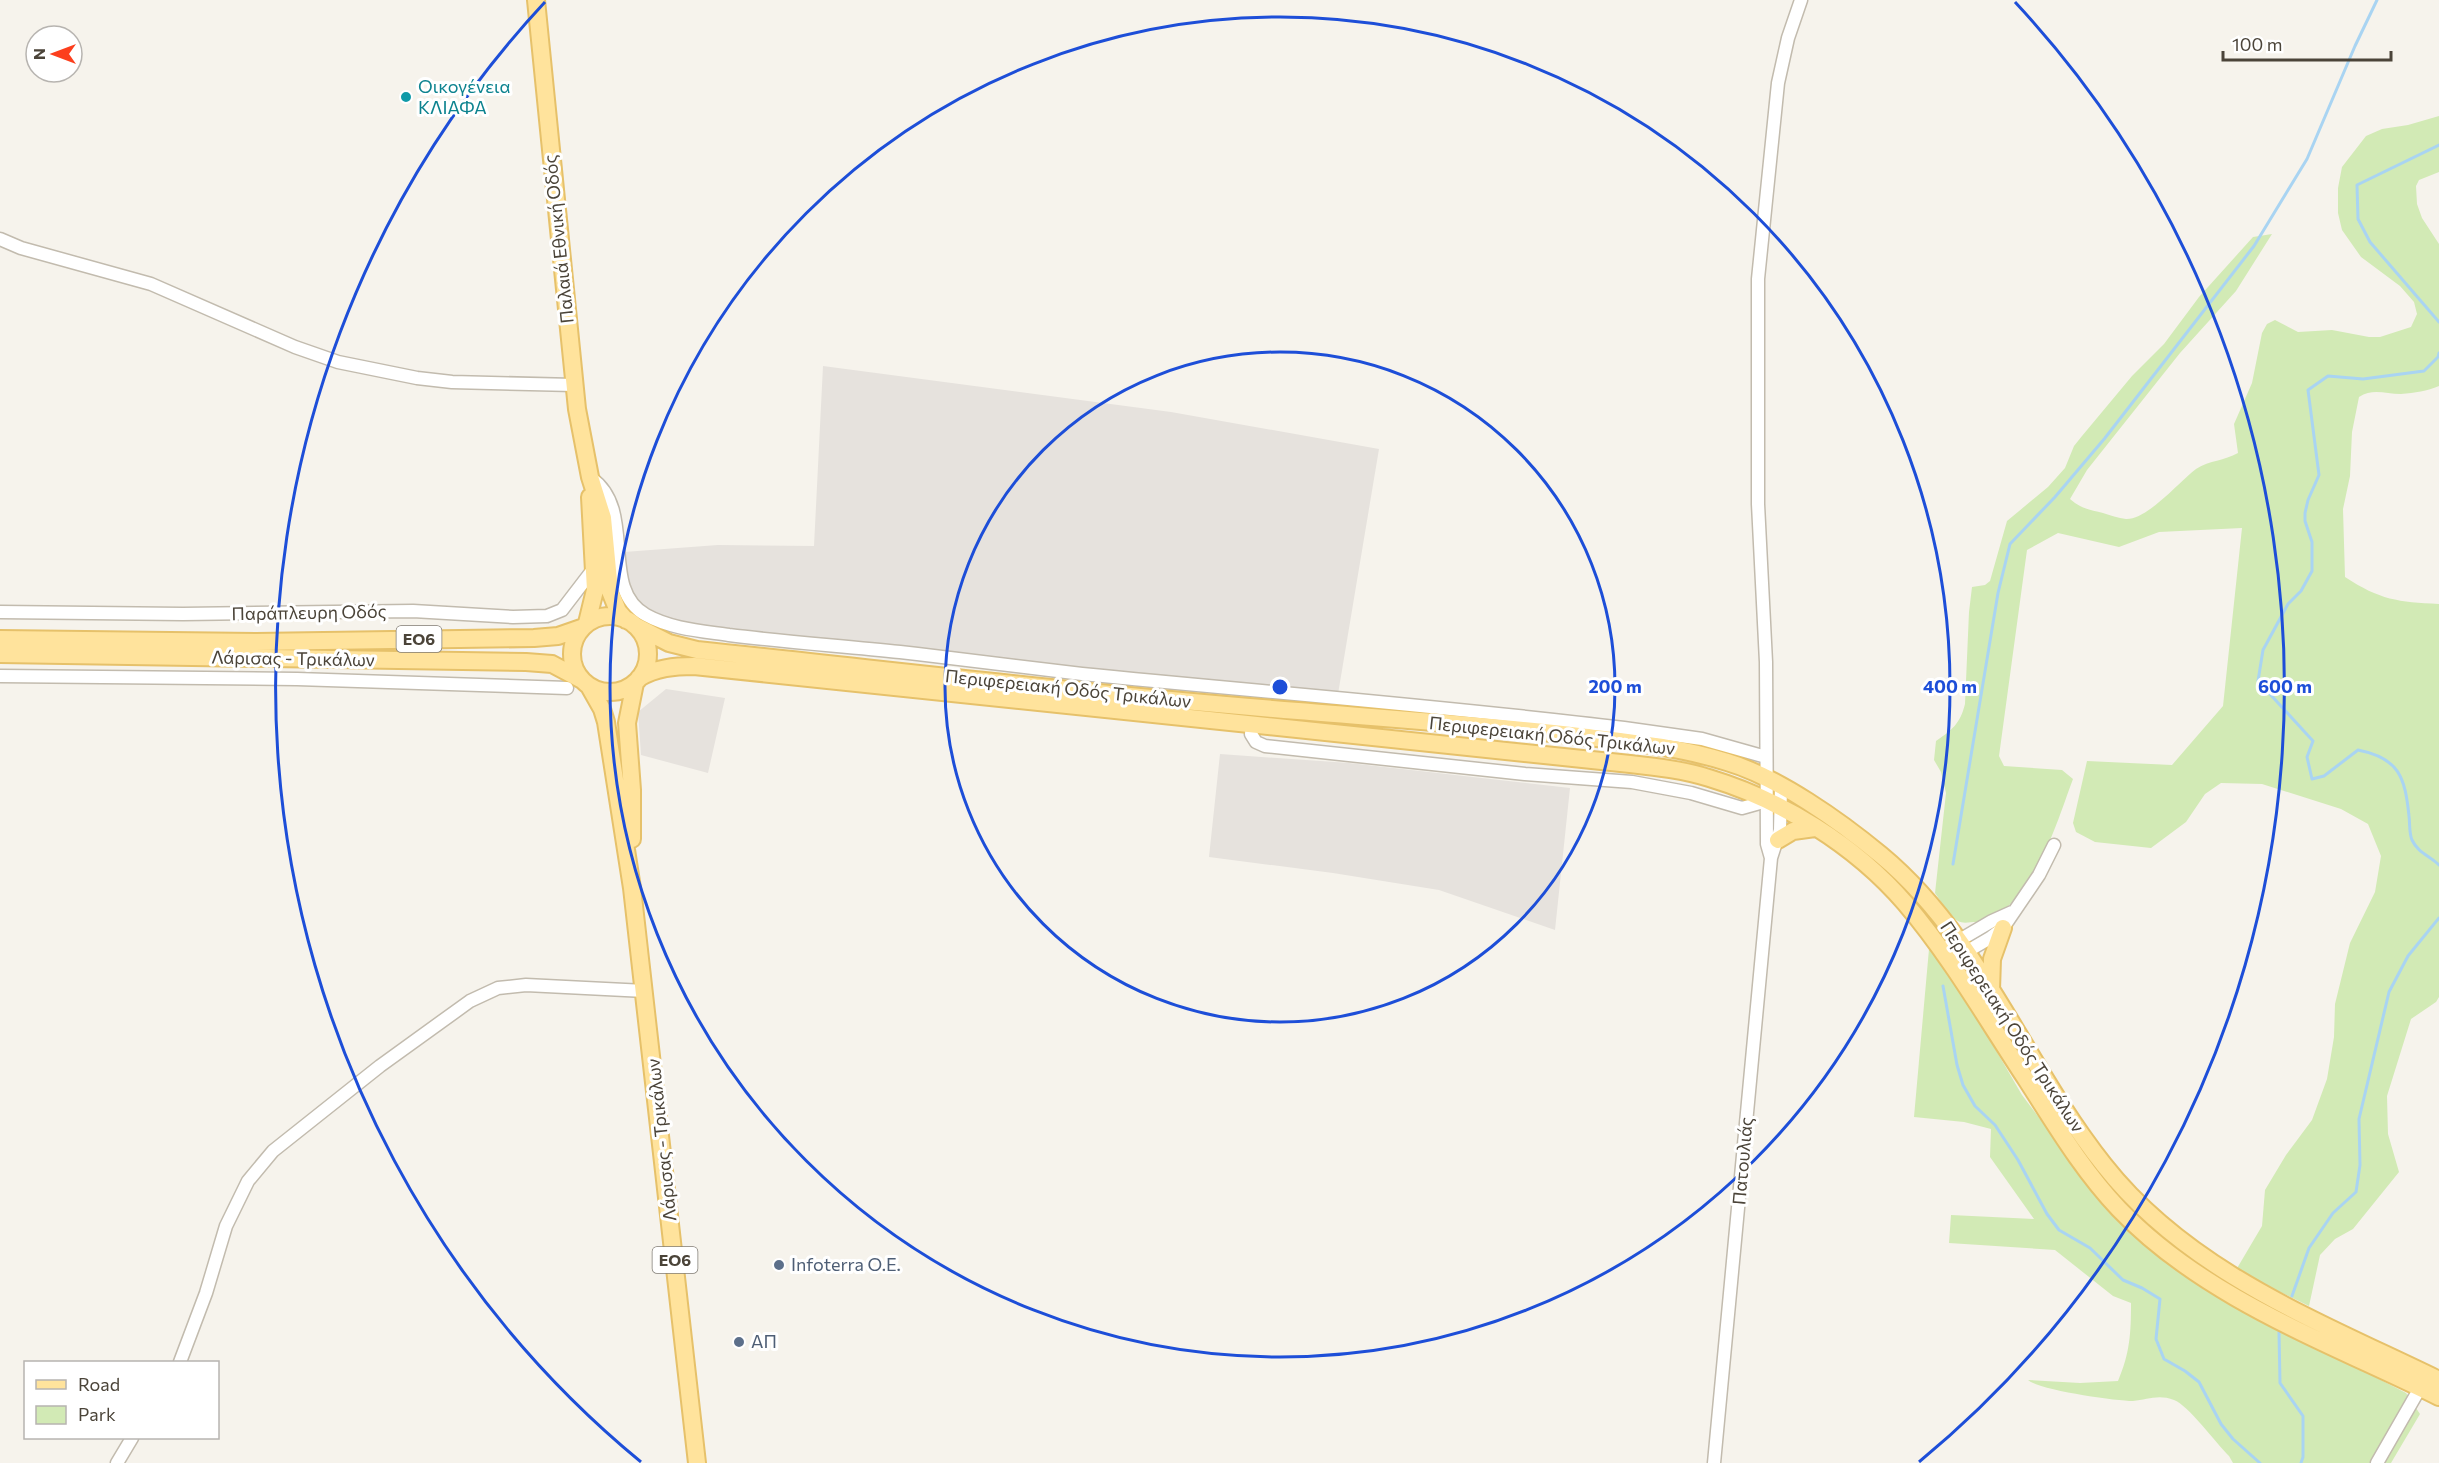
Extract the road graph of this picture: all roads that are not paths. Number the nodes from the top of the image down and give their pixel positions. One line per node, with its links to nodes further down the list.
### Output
1 (536, 0): 4 (main road, Παλαιά Εθνική Οδός)
2 (1801, 0): 24 (street)
3 (0, 239): 4 (street)
4 (574, 385): 5 (main road, Παλαιά Εθνική Οδός)
5 (590, 477): 6 (main road, Παλαιά Εθνική Οδός); 8 (main road, Παλαιά Εθνική Οδός); 11 (street)
6 (595, 567): 7 (street, Παράπλευρη Οδός); 9 (main road, Παλαιά Εθνική Οδός)
7 (0, 612)
8 (630, 622): 9 (main road, ΕΟ6); 13 (main road, Περιφερειακή Οδός Τρικάλων); 18 (main road, ΕΟ6)
9 (584, 626): 10 (main road, Λάρισας - Τρικάλων / ΕΟ6); 19 (main road, ΕΟ6)
10 (0, 639)
11 (900, 652): 13 (street); 16 (street)
12 (0, 654): 19 (main road, Λάρισας - Τρικάλων / ΕΟ6)
13 (898, 671): 16 (main road, Περιφερειακή Οδός Τρικάλων)
14 (1079, 673): 16 (street); 17 (street); 21 (street)
15 (0, 676): 19 (street)
16 (1029, 677): 21 (main road, Περιφερειακή Οδός Τρικάλων)
17 (1113, 677): 20 (street); 22 (street)
18 (637, 681): 19 (main road, ΕΟ6); 26 (main road, Περιφερειακή Οδός Τρικάλων); 31 (main road, Λάρισας - Τρικάλων / ΕΟ6)
19 (579, 685): 31 (main road, Λάρισας - Τρικάλων / ΕΟ6)
20 (1216, 687): 23 (street); 24 (street)
21 (1077, 691): 22 (main road, Περιφερειακή Οδός Τρικάλων)
22 (1112, 695): 23 (main road, Περιφερειακή Οδός Τρικάλων)
23 (1215, 704): 25 (main road, Περιφερειακή Οδός Τρικάλων)
24 (1767, 757): 25 (street)
25 (1774, 783): 26 (street); 34 (main road, Περιφερειακή Οδός Τρικάλων)
26 (1774, 805): 27 (main road, Περιφερειακή Οδός Τρικάλων); 28 (street, Πατουλιάς); 30 (street, Πατουλιάς)
27 (1815, 828): 28 (main road); 35 (main road, Περιφερειακή Οδός Τρικάλων)
28 (1778, 840): 30 (street, Πατουλιάς)
29 (2054, 845): 32 (street)
30 (1771, 858): 45 (street, Πατουλιάς)
31 (632, 888): 36 (main road, Λάρισας - Τρικάλων / ΕΟ6)
32 (2012, 912): 33 (street); 34 (street)
33 (2003, 928): 34 (street); 37 (main road)
34 (1961, 946): 35 (street); 37 (main road, Περιφερειακή Οδός Τρικάλων)
35 (1945, 957): 40 (main road, Περιφερειακή Οδός Τρικάλων)
36 (645, 991): 38 (street); 44 (main road, Λάρισας - Τρικάλων / ΕΟ6)
37 (1991, 991): 39 (main road, Περιφερειακή Οδός Τρικάλων)
38 (180, 1361)
39 (2439, 1380)
40 (2420, 1388): 41 (main road, Περιφερειακή Οδός Τρικάλων); 46 (street)
41 (2439, 1397)
42 (131, 1439): 43 (street)
43 (117, 1463)
44 (697, 1463)
45 (1714, 1463)
46 (2377, 1463)

